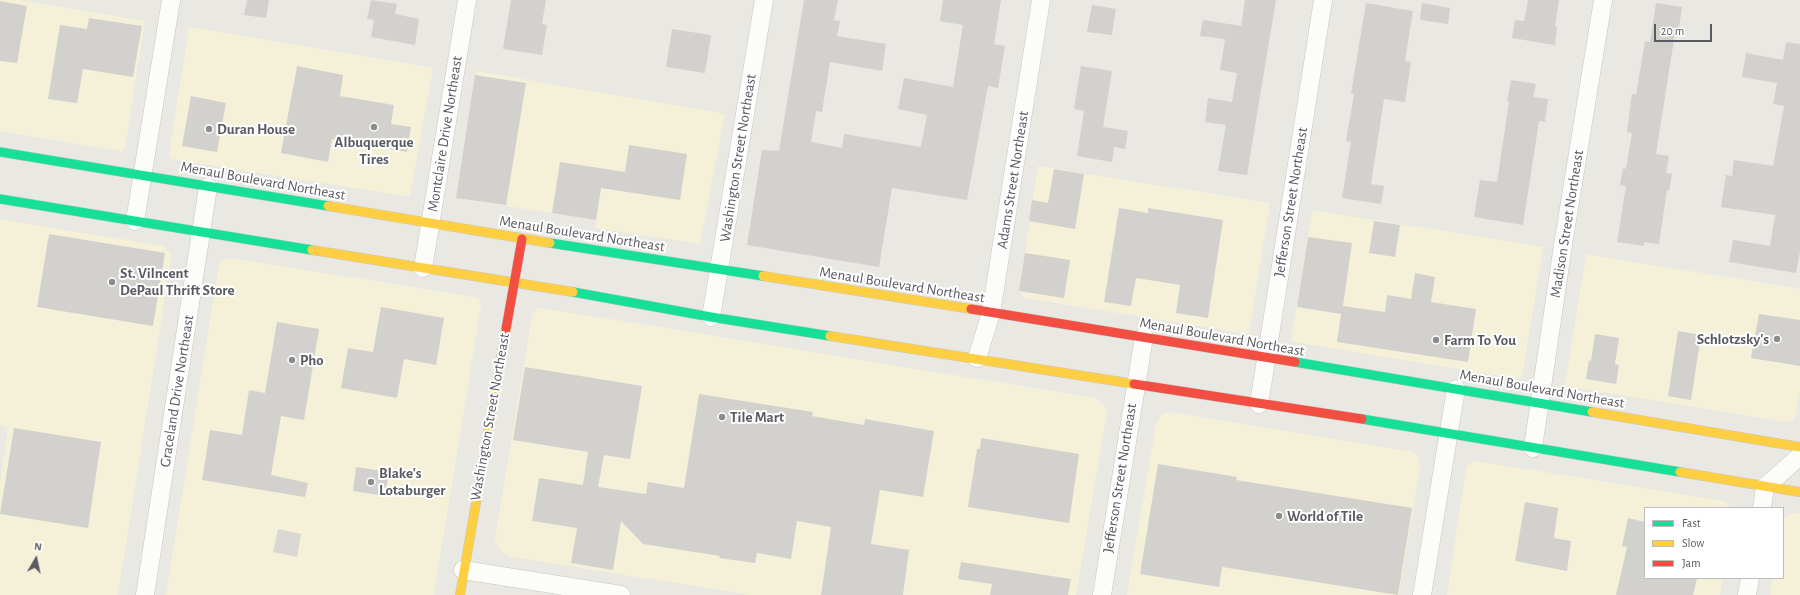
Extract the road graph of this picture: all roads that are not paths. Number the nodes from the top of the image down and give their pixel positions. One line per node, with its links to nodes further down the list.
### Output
1 (171, 0): 8 (street)
2 (467, 0): 12 (street, Montclaire Drive Northeast)
3 (764, 0): 16 (street, Washington Street Northeast)
4 (1041, 0): 18 (street, Adams Street Northeast)
5 (1323, 0): 22 (street, Jefferson Street Northeast)
6 (1603, 0): 25 (street, Madison Street Northeast)
7 (0, 152): 8 (main road, Menaul Boulevard Northeast)
8 (142, 174): 9 (main road, Menaul Boulevard Northeast); 11 (street)
9 (208, 187): 12 (main road, Menaul Boulevard Northeast); 13 (street, Graceland Drive Northeast)
10 (0, 199): 11 (main road)
11 (135, 221): 13 (main road)
12 (430, 224): 14 (main road, Menaul Boulevard Northeast); 15 (street, Montclaire Drive Northeast)
13 (201, 233): 15 (main road); 36 (street, Graceland Drive Northeast)
14 (522, 238): 16 (main road, Menaul Boulevard Northeast); 17 (main road, Washington Street Northeast)
15 (423, 268): 17 (main road)
16 (720, 270): 18 (main road, Menaul Boulevard Northeast); 19 (street, Washington Street Northeast)
17 (514, 282): 19 (main road); 34 (main road, Washington Street Northeast)
18 (991, 313): 20 (main road, Menaul Boulevard Northeast); 21 (street, Adams Street Northeast)
19 (711, 316): 21 (main road)
20 (1144, 337): 22 (main road, Menaul Boulevard Northeast); 23 (street, Jefferson Street Northeast)
21 (977, 358): 23 (main road)
22 (1266, 359): 24 (main road, Menaul Boulevard Northeast); 26 (street, Jefferson Street Northeast)
23 (1135, 384): 26 (main road); 39 (street, Jefferson Street Northeast)
24 (1456, 389): 25 (main road, Menaul Boulevard Northeast); 27 (street)
25 (1539, 403): 28 (main road, Menaul Boulevard Northeast); 29 (street, Madison Street Northeast)
26 (1259, 404): 27 (main road)
27 (1449, 433): 29 (main road); 40 (street)
28 (1800, 447)
29 (1533, 448): 31 (main road)
30 (1800, 456): 31 (street)
31 (1765, 487): 32 (main road); 33 (street)
32 (1800, 492)
33 (1762, 507)
34 (463, 570): 37 (main road, Washington Street Northeast); 38 (street)
35 (1750, 579): 41 (street)
36 (145, 595)
37 (460, 595)
38 (621, 595)
39 (1102, 595)
40 (1422, 595)
41 (1747, 595)

